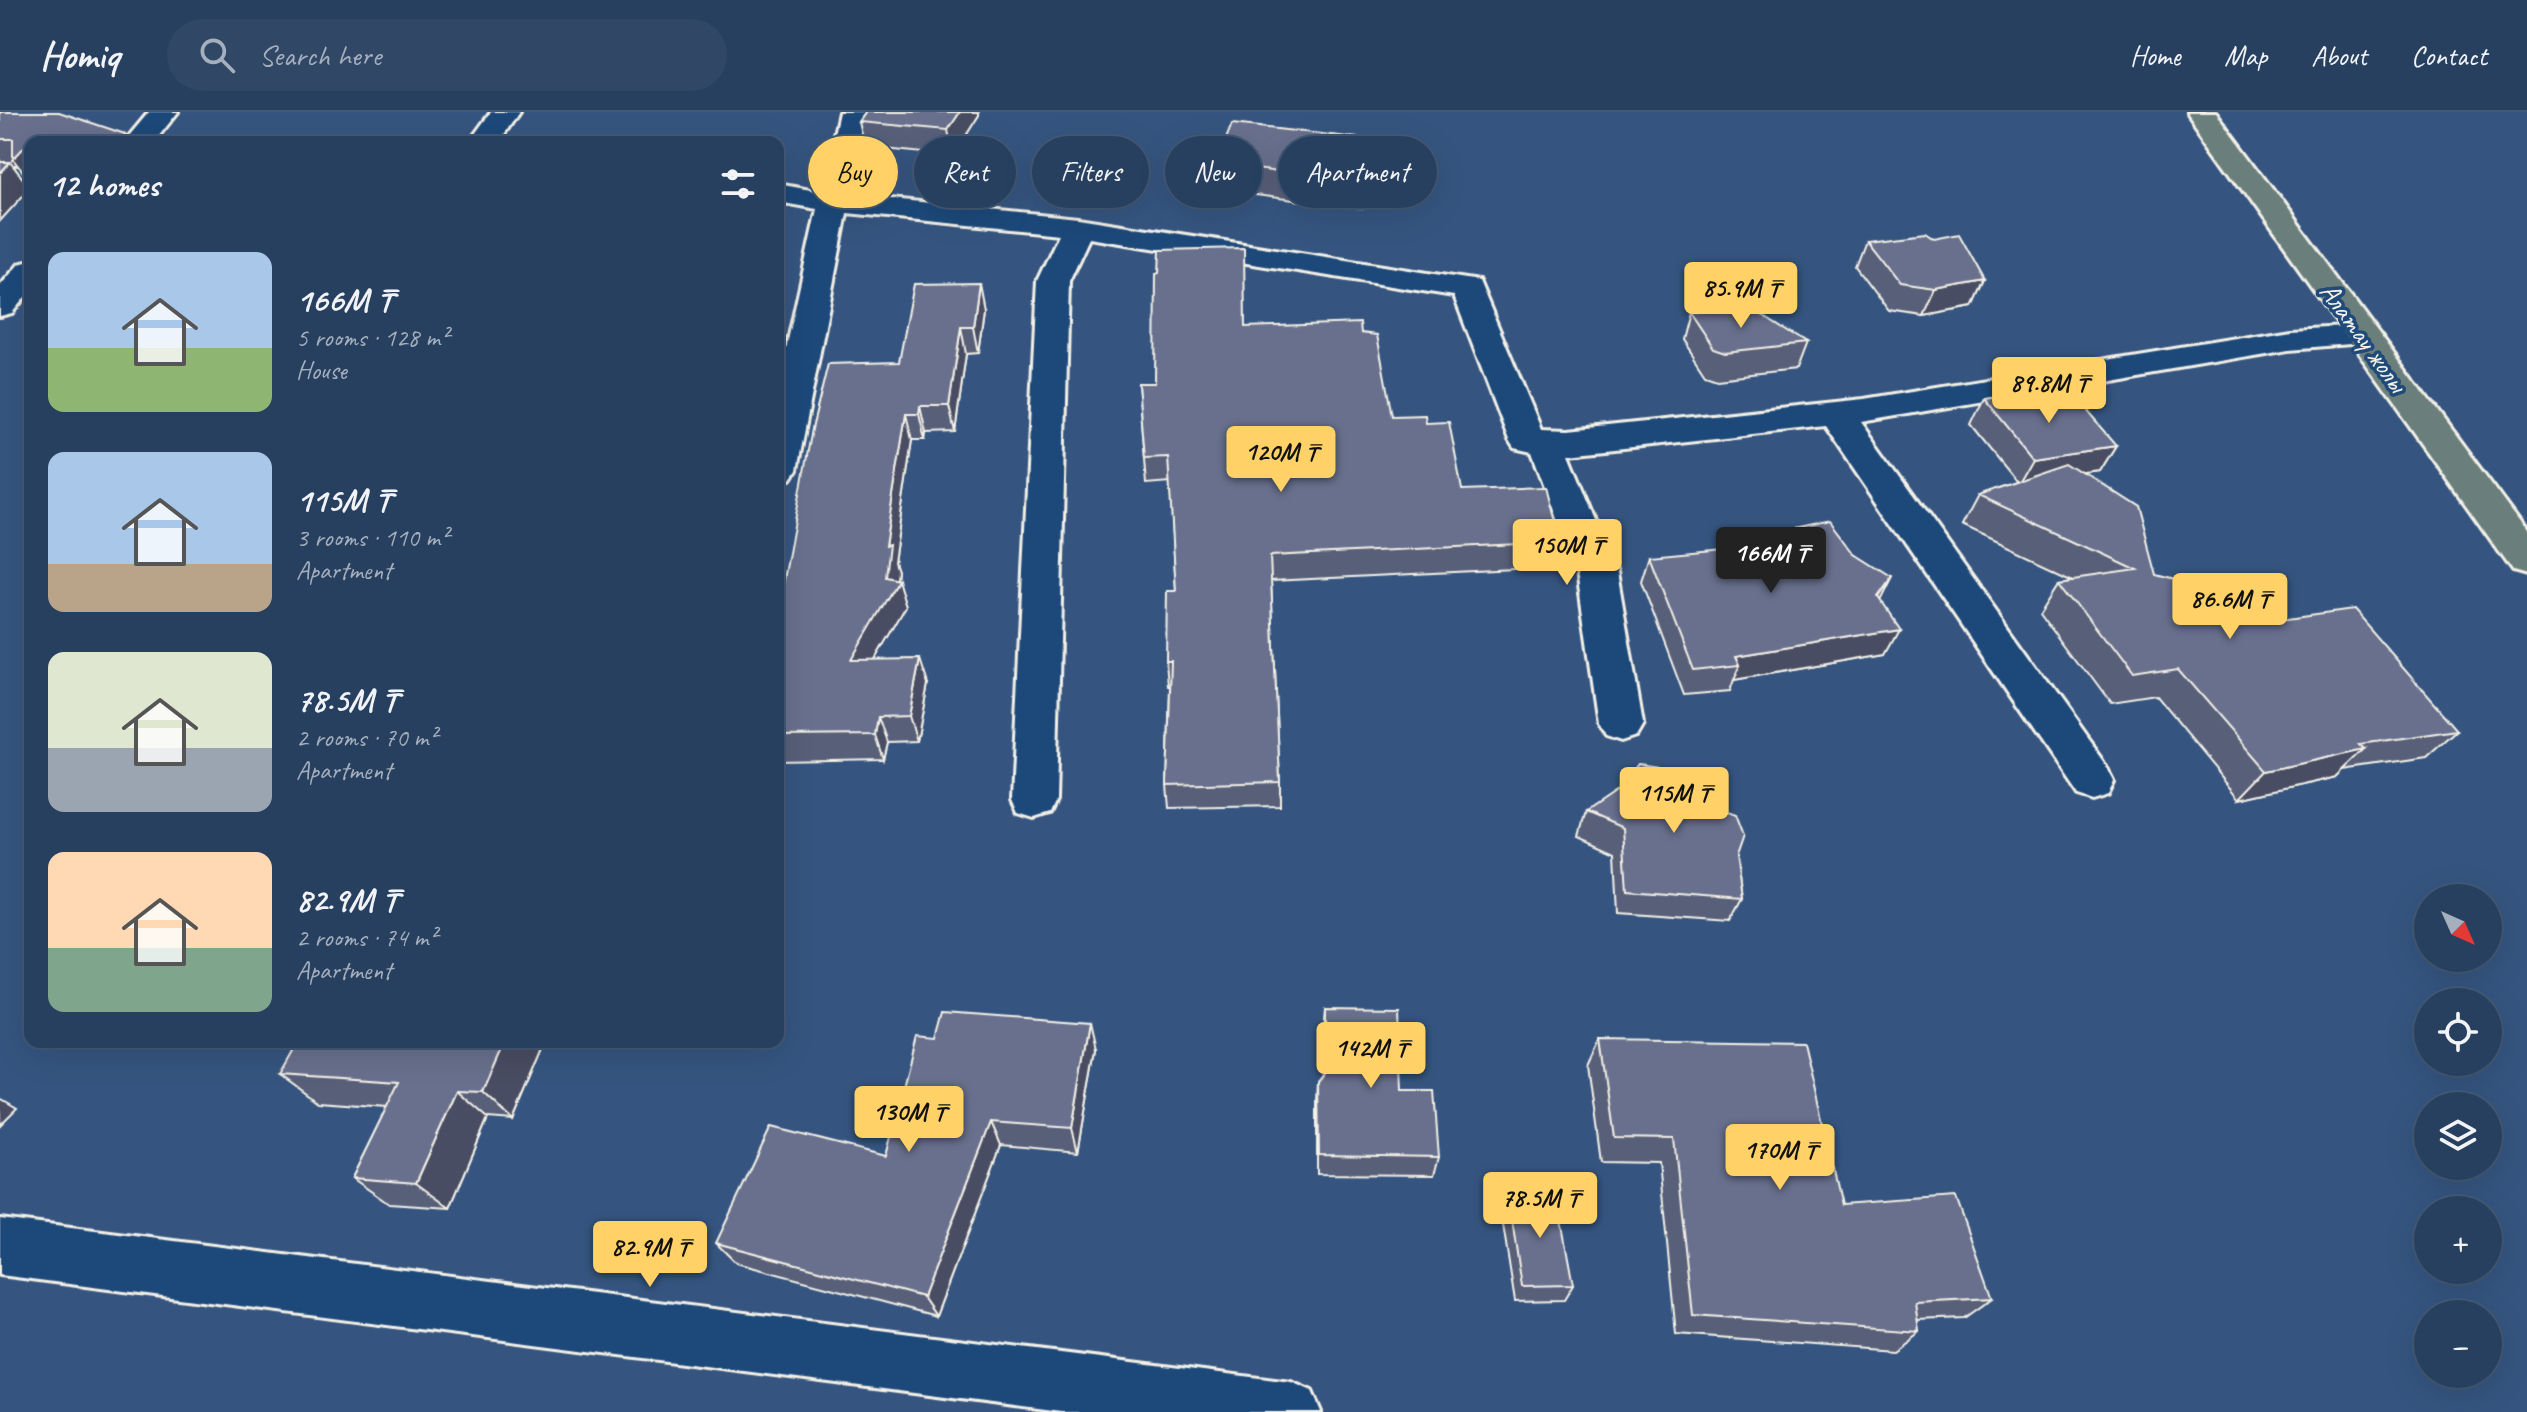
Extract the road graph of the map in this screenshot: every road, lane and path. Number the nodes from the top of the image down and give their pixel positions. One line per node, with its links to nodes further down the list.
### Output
1 (164, 112): 5 (street)
2 (505, 112): 6 (street)
3 (853, 112): 7 (street)
4 (2201, 112): 17 (main road, Алатау жолы)
5 (144, 136)
6 (488, 136)
7 (848, 136)
8 (0, 176): 9 (street)
9 (24, 176)
10 (784, 194): 11 (street)
11 (808, 198)
12 (833, 208): 19 (street)
13 (885, 208): 14 (street)
14 (1078, 227): 20 (street); 24 (street)
15 (24, 278): 16 (street)
16 (0, 306)
17 (2363, 335): 18 (street); 21 (main road, Алатау жолы)
18 (1836, 413): 20 (street); 23 (street)
19 (784, 441)
20 (1546, 441): 22 (street)
21 (2527, 561)
22 (1621, 724)
23 (2092, 780)
24 (1034, 800)
25 (0, 1247): 26 (street)
26 (1291, 1412)

